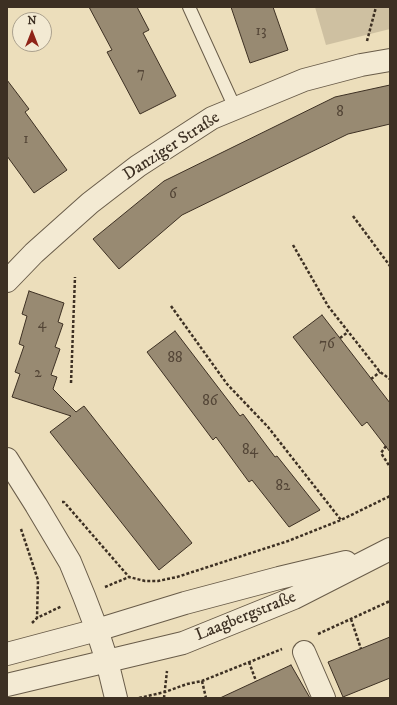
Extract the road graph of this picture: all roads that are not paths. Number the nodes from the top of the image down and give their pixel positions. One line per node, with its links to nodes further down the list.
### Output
1 (189, 7): 3 (lane)
2 (390, 60): 3 (street, Danziger Straße)
3 (235, 108): 4 (street, Danziger Straße)
4 (7, 282)
5 (7, 459): 7 (street)
6 (384, 552): 7 (street, Laagbergstraße); 10 (street, Laagbergstraße)
7 (97, 630): 9 (street, Laagbergstraße); 10 (street)
8 (302, 645): 13 (street)
9 (7, 654)
10 (107, 661): 11 (street, Laagbergstraße); 12 (street)
11 (7, 685)
12 (116, 698)
13 (324, 698)

